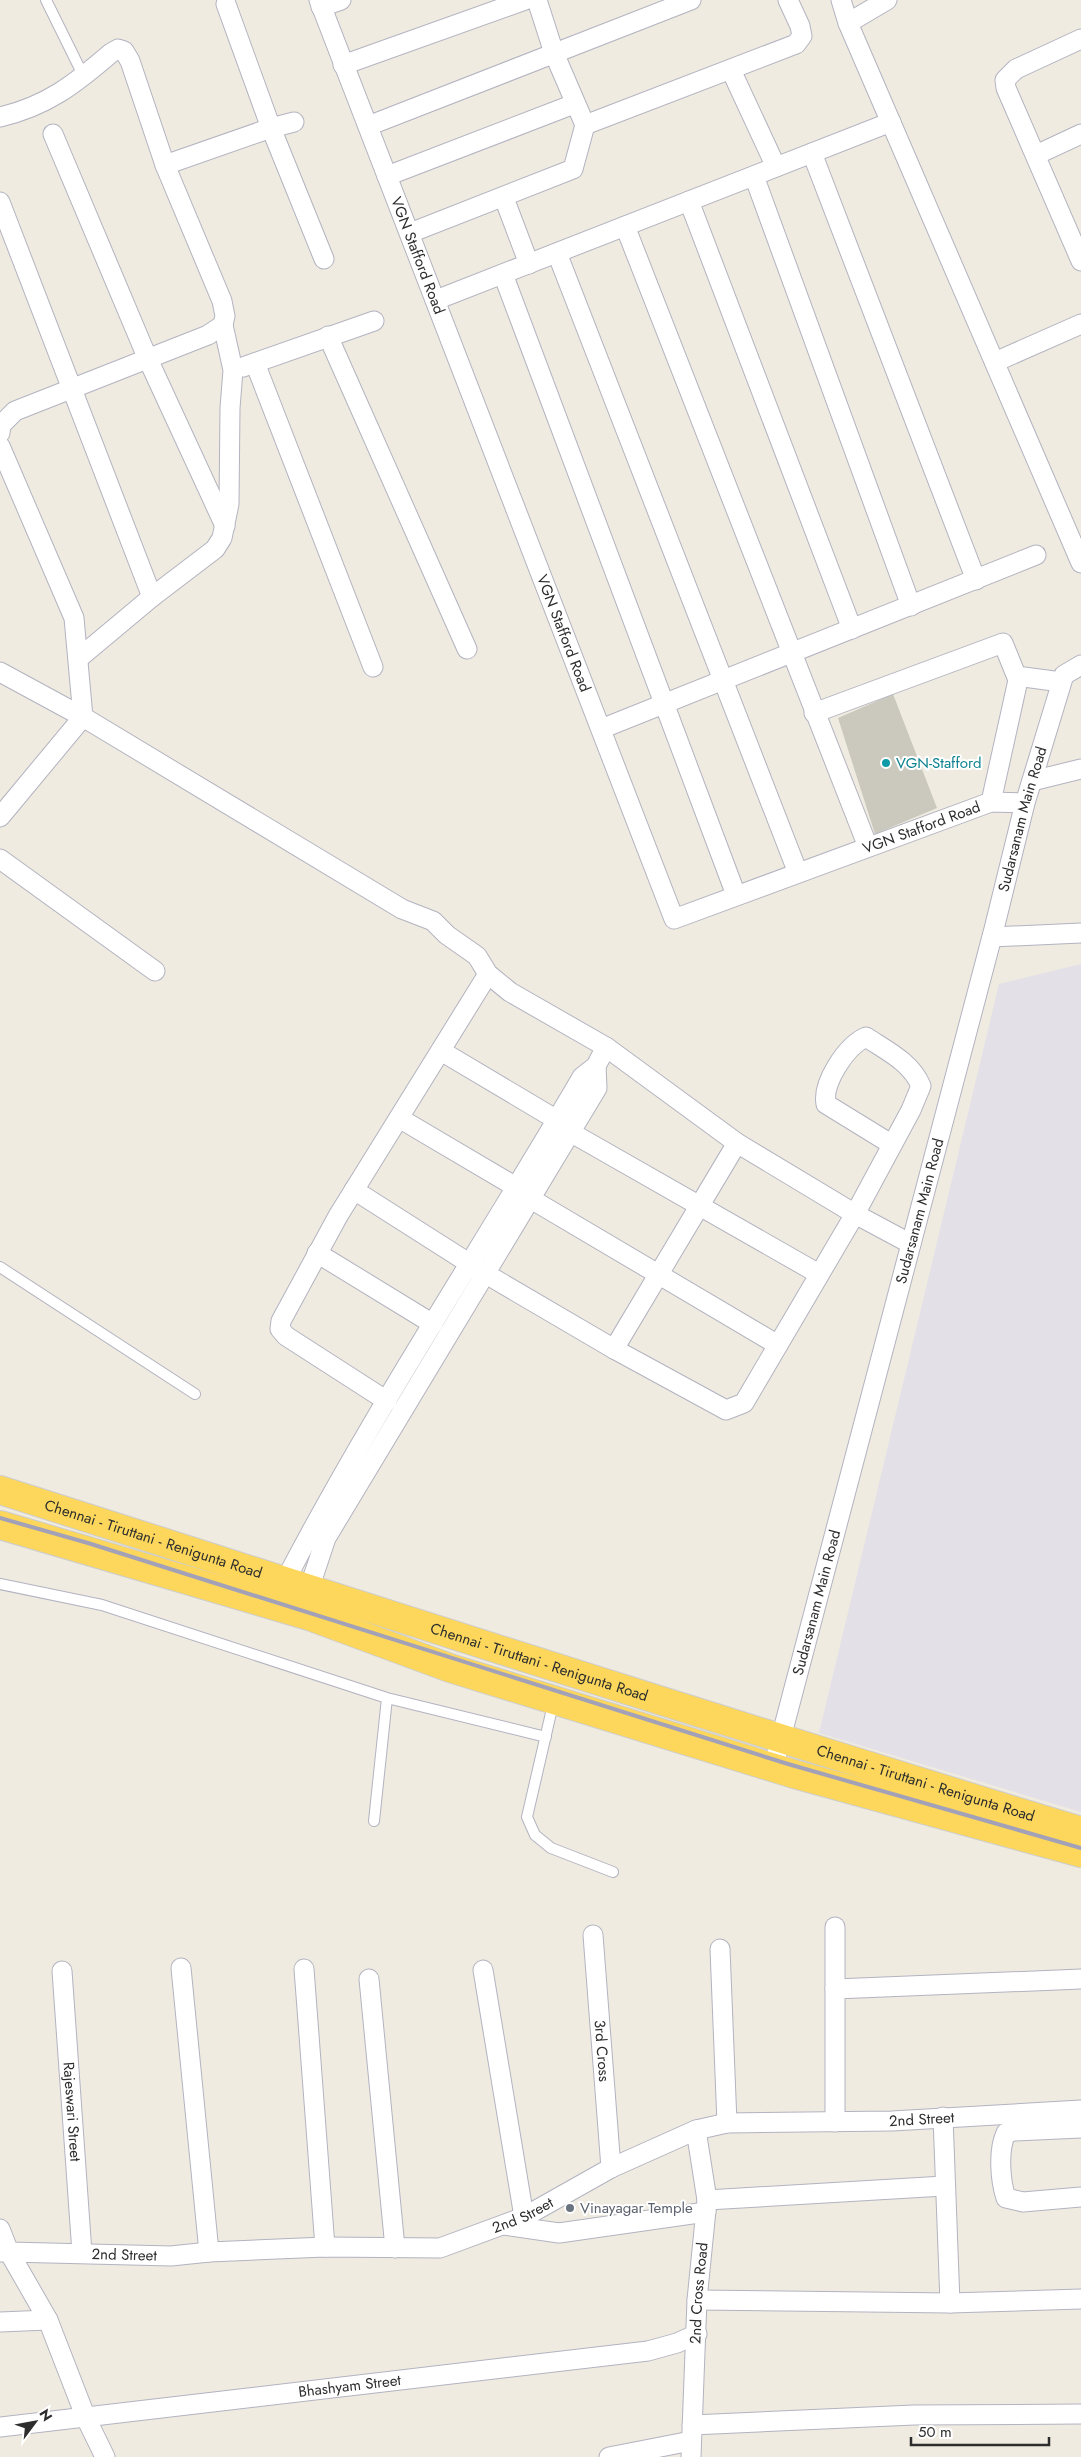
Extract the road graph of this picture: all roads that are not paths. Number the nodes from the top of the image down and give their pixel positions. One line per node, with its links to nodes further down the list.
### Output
1 (46, 0): 16 (lane)
2 (341, 0): 10 (street)
3 (525, 0): 14 (street)
4 (537, 0): 13 (street)
5 (691, 0): 13 (street)
6 (788, 0): 15 (street)
7 (841, 0): 11 (street)
8 (887, 0): 11 (street)
9 (226, 4): 23 (street)
10 (320, 4): 14 (street, VGN Stafford Road)
11 (848, 23): 20 (street)
12 (1081, 39): 27 (street)
13 (554, 54): 17 (street); 22 (street)
14 (343, 65): 22 (street, VGN Stafford Road)
15 (731, 70): 21 (street); 29 (street)
16 (83, 75): 18 (street); 28 (street)
17 (574, 104): 21 (street); 30 (street)
18 (0, 117)
19 (294, 122): 23 (street)
20 (891, 122): 26 (street); 49 (street)
21 (585, 125): 32 (street)
22 (368, 126): 30 (street, VGN Stafford Road)
23 (271, 128): 28 (street); 39 (street)
24 (53, 134): 48 (street)
25 (1081, 134): 27 (street)
26 (812, 153): 29 (street); 58 (street)
27 (1036, 155): 35 (street)
28 (165, 164): 46 (street)
29 (776, 167): 31 (street)
30 (387, 176): 37 (street, VGN Stafford Road)
31 (754, 176): 33 (street); 60 (street)
32 (504, 198): 37 (street); 41 (street)
33 (689, 201): 36 (street); 61 (street)
34 (0, 202): 52 (street)
35 (1073, 221): 40 (street)
36 (625, 226): 38 (street); 63 (street)
37 (410, 234): 43 (street, VGN Stafford Road)
38 (557, 253): 41 (street); 68 (street)
39 (324, 260)
40 (1081, 261)
41 (529, 264): 42 (street)
42 (503, 274): 43 (street); 71 (street)
43 (436, 300): 74 (street, VGN Stafford Road)
44 (374, 321): 47 (street)
45 (1081, 324): 49 (street)
46 (223, 325): 48 (street); 51 (street)
47 (328, 336): 50 (street); 62 (street)
48 (148, 357): 52 (street); 55 (street)
49 (994, 362): 57 (street)
50 (255, 363): 51 (street); 66 (street)
51 (233, 370): 55 (street)
52 (72, 388): 53 (street); 59 (street)
53 (0, 433)
54 (0, 446): 64 (street)
55 (225, 526): 59 (street)
56 (1036, 556): 58 (street)
57 (1081, 563)
58 (976, 580): 60 (street)
59 (152, 597): 64 (street)
60 (911, 606): 61 (street)
61 (852, 629): 63 (street)
62 (467, 649)
63 (790, 654): 68 (street); 72 (street)
64 (79, 658): 73 (street)
65 (1081, 665): 70 (street)
66 (374, 667)
67 (0, 672): 73 (street)
68 (723, 680): 71 (street); 82 (street)
69 (1018, 680): 70 (street); 72 (street); 77 (street)
70 (1061, 682): 76 (street, Sudarsanam Main Road)
71 (665, 704): 74 (street); 83 (street)
72 (814, 713): 80 (street)
73 (83, 717): 79 (street); 87 (street)
74 (601, 729): 83 (street, VGN Stafford Road)
75 (1081, 769): 76 (street)
76 (1032, 781): 78 (street, Sudarsanam Main Road)
77 (991, 802): 78 (street, VGN Stafford Road); 80 (street, VGN Stafford Road)
78 (1025, 803): 85 (street, Sudarsanam Main Road)
79 (0, 817)
80 (868, 847): 82 (street, VGN Stafford Road)
81 (0, 859): 86 (street)
82 (798, 872): 83 (street, VGN Stafford Road)
83 (736, 895)
84 (1081, 933): 85 (street)
85 (992, 937): 98 (street, Sudarsanam Main Road)
86 (155, 972)
87 (488, 974): 88 (street); 89 (street)
88 (606, 1047): 91 (street); 92 (street)
89 (440, 1051): 90 (street); 91 (street)
90 (399, 1118): 94 (street); 95 (street)
91 (563, 1126): 95 (street); 96 (street)
92 (737, 1143): 96 (street); 97 (street)
93 (891, 1144): 93 (street); 97 (street)
94 (354, 1190): 99 (street); 100 (street)
95 (523, 1193): 100 (street); 102 (street); 104 (street)
96 (699, 1207): 103 (street); 104 (street)
97 (855, 1214): 98 (street); 103 (street)
98 (911, 1244): 119 (street, Sudarsanam Main Road)
99 (317, 1253): 105 (street); 109 (street)
100 (469, 1263): 102 (street); 105 (street)
101 (0, 1267): 108 (lane)
102 (486, 1274): 107 (street); 111 (street)
103 (820, 1274): 106 (street)
104 (658, 1275): 106 (street); 107 (street)
105 (433, 1324): 109 (street)
106 (778, 1345): 107 (street)
107 (614, 1349)
108 (195, 1394)
109 (387, 1401): 110 (street)
110 (371, 1428): 111 (street); 115 (street)
111 (387, 1438): 115 (street)
112 (0, 1490): 115 (highway, Chennai - Tiruttani - Renigunta Road)
113 (0, 1525): 117 (highway, Chennai - Tiruttani - Renigunta Road)
114 (0, 1584): 116 (lane)
115 (297, 1585): 119 (highway, Chennai - Tiruttani - Renigunta Road)
116 (387, 1698): 118 (lane); 121 (lane)
117 (554, 1699): 118 (lane); 120 (highway, Chennai - Tiruttani - Renigunta Road)
118 (546, 1737): 124 (lane)
119 (781, 1740): 120 (street, Sudarsanam Main Road); 122 (highway, Chennai - Tiruttani - Renigunta Road)
120 (774, 1768): 123 (highway, Chennai - Tiruttani - Renigunta Road)
121 (374, 1821)
122 (1081, 1831)
123 (1081, 1853)
124 (614, 1872)
125 (835, 1927): 134 (street)
126 (592, 1935): 141 (street, 3rd Cross)
127 (720, 1949): 138 (street)
128 (180, 1968): 152 (street)
129 (304, 1969): 148 (street)
130 (62, 1970): 151 (street, Rajeswari Street)
131 (483, 1970): 145 (street)
132 (369, 1979): 149 (street)
133 (1081, 1979): 134 (street)
134 (835, 1989): 137 (street)
135 (1081, 2110): 136 (street, 2nd Street)
136 (943, 2117): 137 (street, 2nd Street); 142 (street)
137 (835, 2122): 138 (street, 2nd Street)
138 (727, 2123): 140 (street, 2nd Street)
139 (1081, 2128): 143 (street)
140 (696, 2130): 141 (street, 2nd Street); 144 (street, 2nd Cross Road)
141 (610, 2168): 145 (street, 2nd Street)
142 (944, 2186): 144 (street); 155 (street)
143 (1081, 2197)
144 (706, 2206): 146 (street); 154 (street, 2nd Cross Road)
145 (524, 2218): 146 (street, 2nd Street)
146 (503, 2225): 149 (street, 2nd Street)
147 (0, 2229): 150 (street)
148 (325, 2247): 149 (street, 2nd Street); 152 (street, 2nd Street)
149 (395, 2248)
150 (5, 2252): 151 (street, 2nd Street); 156 (street)
151 (82, 2252): 152 (street, 2nd Street)
152 (209, 2252)
153 (1081, 2299): 155 (street)
154 (697, 2300): 155 (street); 158 (street, 2nd Cross Road)
155 (950, 2304)
156 (48, 2320): 157 (street); 160 (street)
157 (0, 2322)
158 (697, 2334): 160 (street, Bhashyam Street); 162 (street, 2nd Cross Road)
159 (1081, 2414): 162 (street)
160 (86, 2418): 161 (street, Bhashyam Street); 163 (street)
161 (0, 2427)
162 (692, 2441): 164 (street)
163 (105, 2457)
164 (609, 2457)

